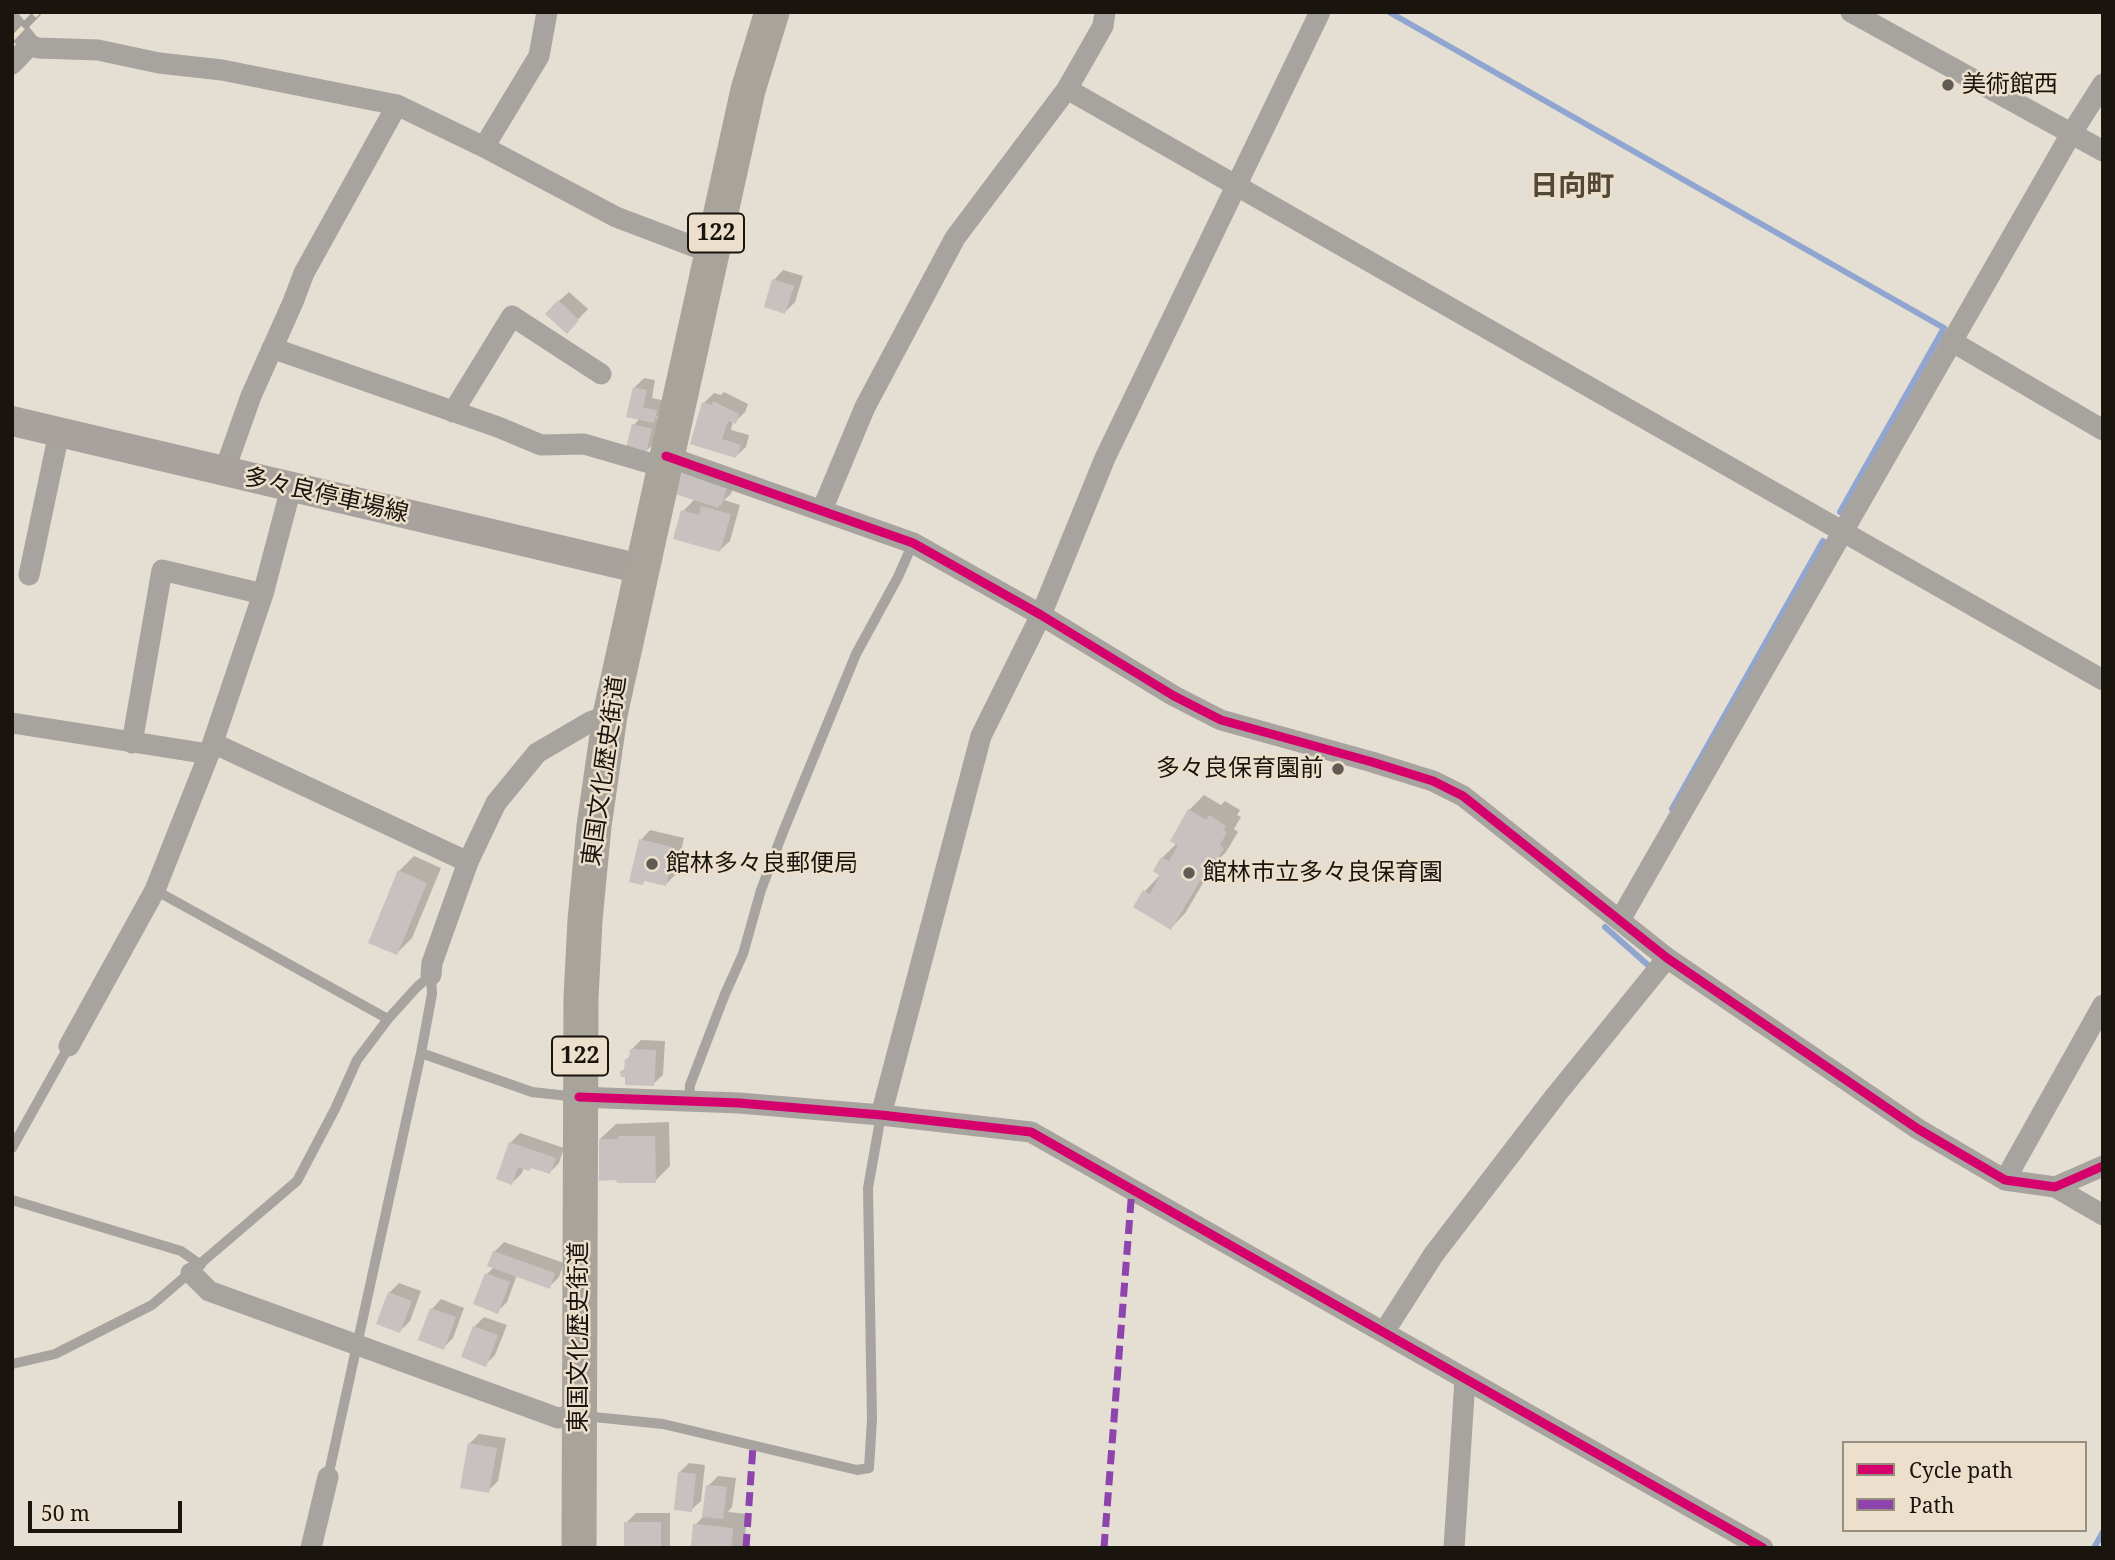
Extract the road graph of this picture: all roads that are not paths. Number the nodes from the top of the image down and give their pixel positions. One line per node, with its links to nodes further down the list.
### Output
1 (547, 12): 13 (street)
2 (772, 12): 16 (highway, 東国文化歴史街道 / 122)
3 (1105, 12): 10 (street)
4 (1320, 12): 15 (street)
5 (1851, 12): 12 (street)
6 (12, 22): 7 (street)
7 (30, 46): 8 (street); 11 (street)
8 (12, 64)
9 (2103, 84): 12 (street)
10 (1067, 89): 15 (street); 27 (street)
11 (397, 105): 13 (street); 18 (street)
12 (2071, 134): 14 (street); 17 (street)
13 (484, 147): 16 (street)
14 (2103, 151)
15 (1235, 185): 28 (street); 33 (street)
16 (711, 253): 24 (highway, 東国文化歴史街道 / 122)
17 (1951, 341): 22 (street); 28 (street)
18 (272, 348): 20 (street); 25 (street)
19 (601, 374): 20 (street)
20 (453, 412): 24 (street)
21 (12, 421): 23 (main road, 多々良停車場線)
22 (2103, 430)
23 (59, 433): 25 (main road, 多々良停車場線); 31 (street)
24 (665, 461): 27 (street); 30 (highway, 東国文化歴史街道 / 122)
25 (224, 472): 26 (main road, 多々良停車場線)
26 (291, 488): 30 (main road, 多々良停車場線); 32 (street)
27 (822, 510): 29 (street)
28 (1843, 533): 34 (street); 41 (street)
29 (913, 543): 33 (street); 49 (lane)
30 (641, 569): 35 (highway, 東国文化歴史街道 / 122)
31 (29, 575)
32 (263, 593): 37 (street); 38 (street)
33 (1041, 615): 41 (street); 50 (street)
34 (2103, 680)
35 (610, 715): 39 (street); 48 (highway, 東国文化歴史街道 / 122)
36 (12, 723): 37 (street)
37 (132, 743): 38 (street)
38 (211, 749): 39 (street); 40 (street)
39 (468, 862): 43 (street)
40 (155, 890): 45 (lane); 46 (street)
41 (1620, 920): 42 (street)
42 (1667, 958): 53 (street); 58 (street)
43 (431, 975): 45 (lane); 47 (lane)
44 (2103, 1005): 53 (street)
45 (388, 1019): 57 (lane)
46 (69, 1046): 51 (lane)
47 (421, 1053): 48 (lane); 59 (lane)
48 (579, 1097): 49 (street); 62 (highway, 東国文化歴史街道 / 122)
49 (689, 1101): 50 (street)
50 (881, 1115): 58 (street); 62 (lane)
51 (12, 1148)
52 (2103, 1166): 54 (street)
53 (2005, 1180): 54 (street)
54 (2055, 1188): 56 (street)
55 (12, 1200): 57 (lane)
56 (2103, 1215)
57 (196, 1269): 59 (street); 60 (lane)
58 (1384, 1332): 61 (street)
59 (356, 1346): 62 (street); 63 (lane)
60 (12, 1364)
61 (1465, 1380): 66 (street); 67 (street)
62 (579, 1415): 65 (highway, 東国文化歴史街道 / 122)
63 (328, 1477): 64 (street)
64 (311, 1548)
65 (579, 1548)
66 (1454, 1548)
67 (1763, 1548)

